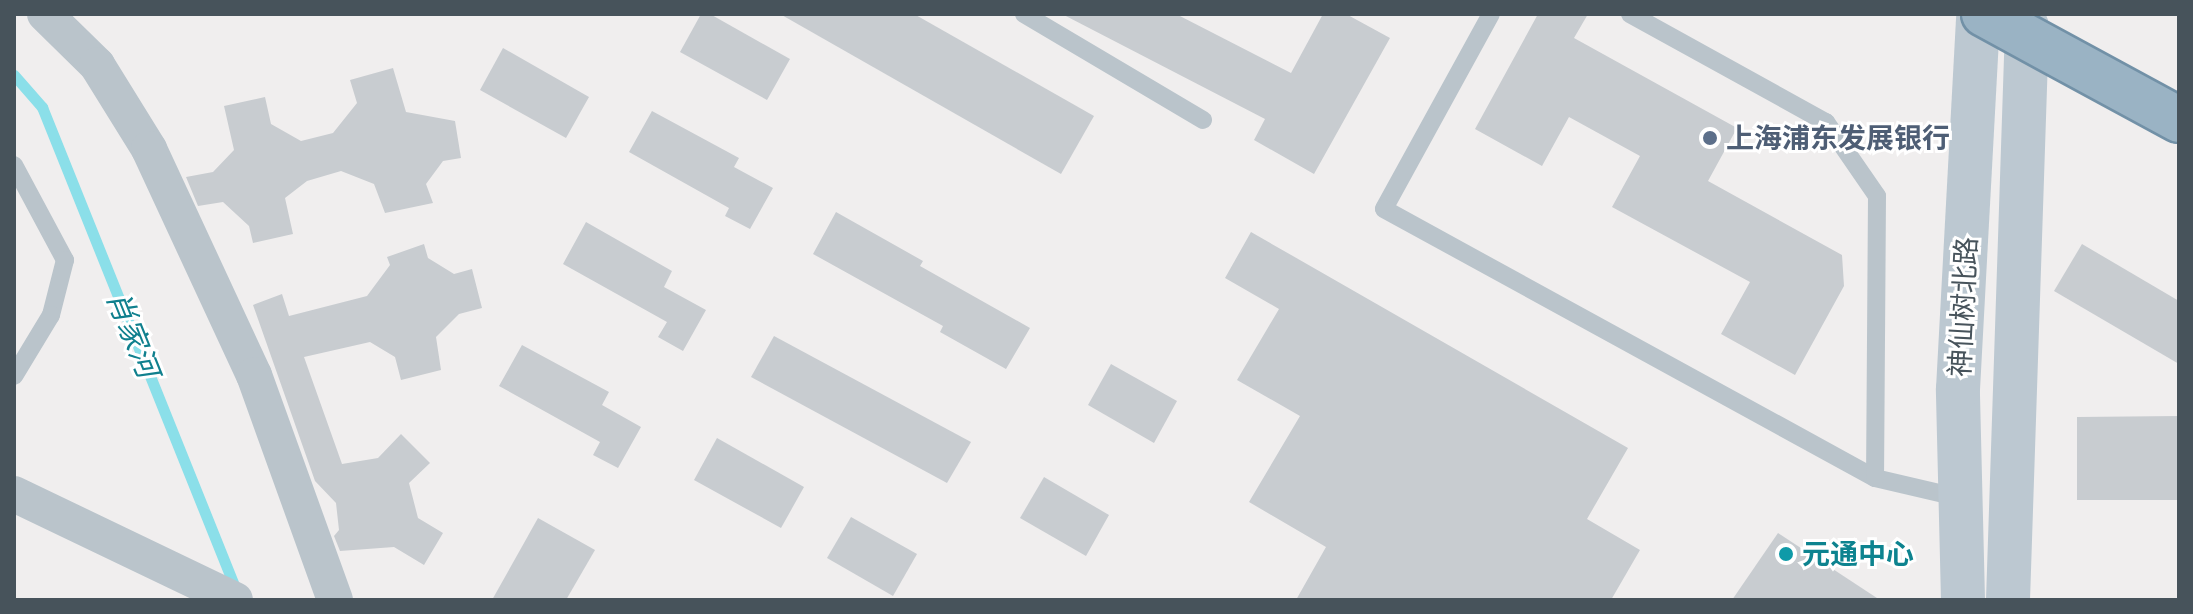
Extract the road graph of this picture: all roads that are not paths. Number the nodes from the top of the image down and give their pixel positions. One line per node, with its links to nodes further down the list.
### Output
1 (45, 14): 16 (street)
2 (1024, 14): 8 (lane)
3 (1491, 14): 12 (lane)
4 (1630, 14): 12 (lane)
5 (1981, 14): 9 (highway, bridge); 14 (main road, 神仙树北路)
6 (2019, 18): 7 (main road); 18 (main road)
7 (2179, 108)
8 (1203, 120)
9 (2179, 120)
10 (14, 165): 11 (lane)
11 (14, 376)
12 (1875, 478): 14 (lane)
13 (14, 494): 15 (street)
14 (1961, 498): 17 (main road, 神仙树北路)
15 (224, 595)
16 (335, 600)
17 (1963, 600)
18 (2008, 600)

